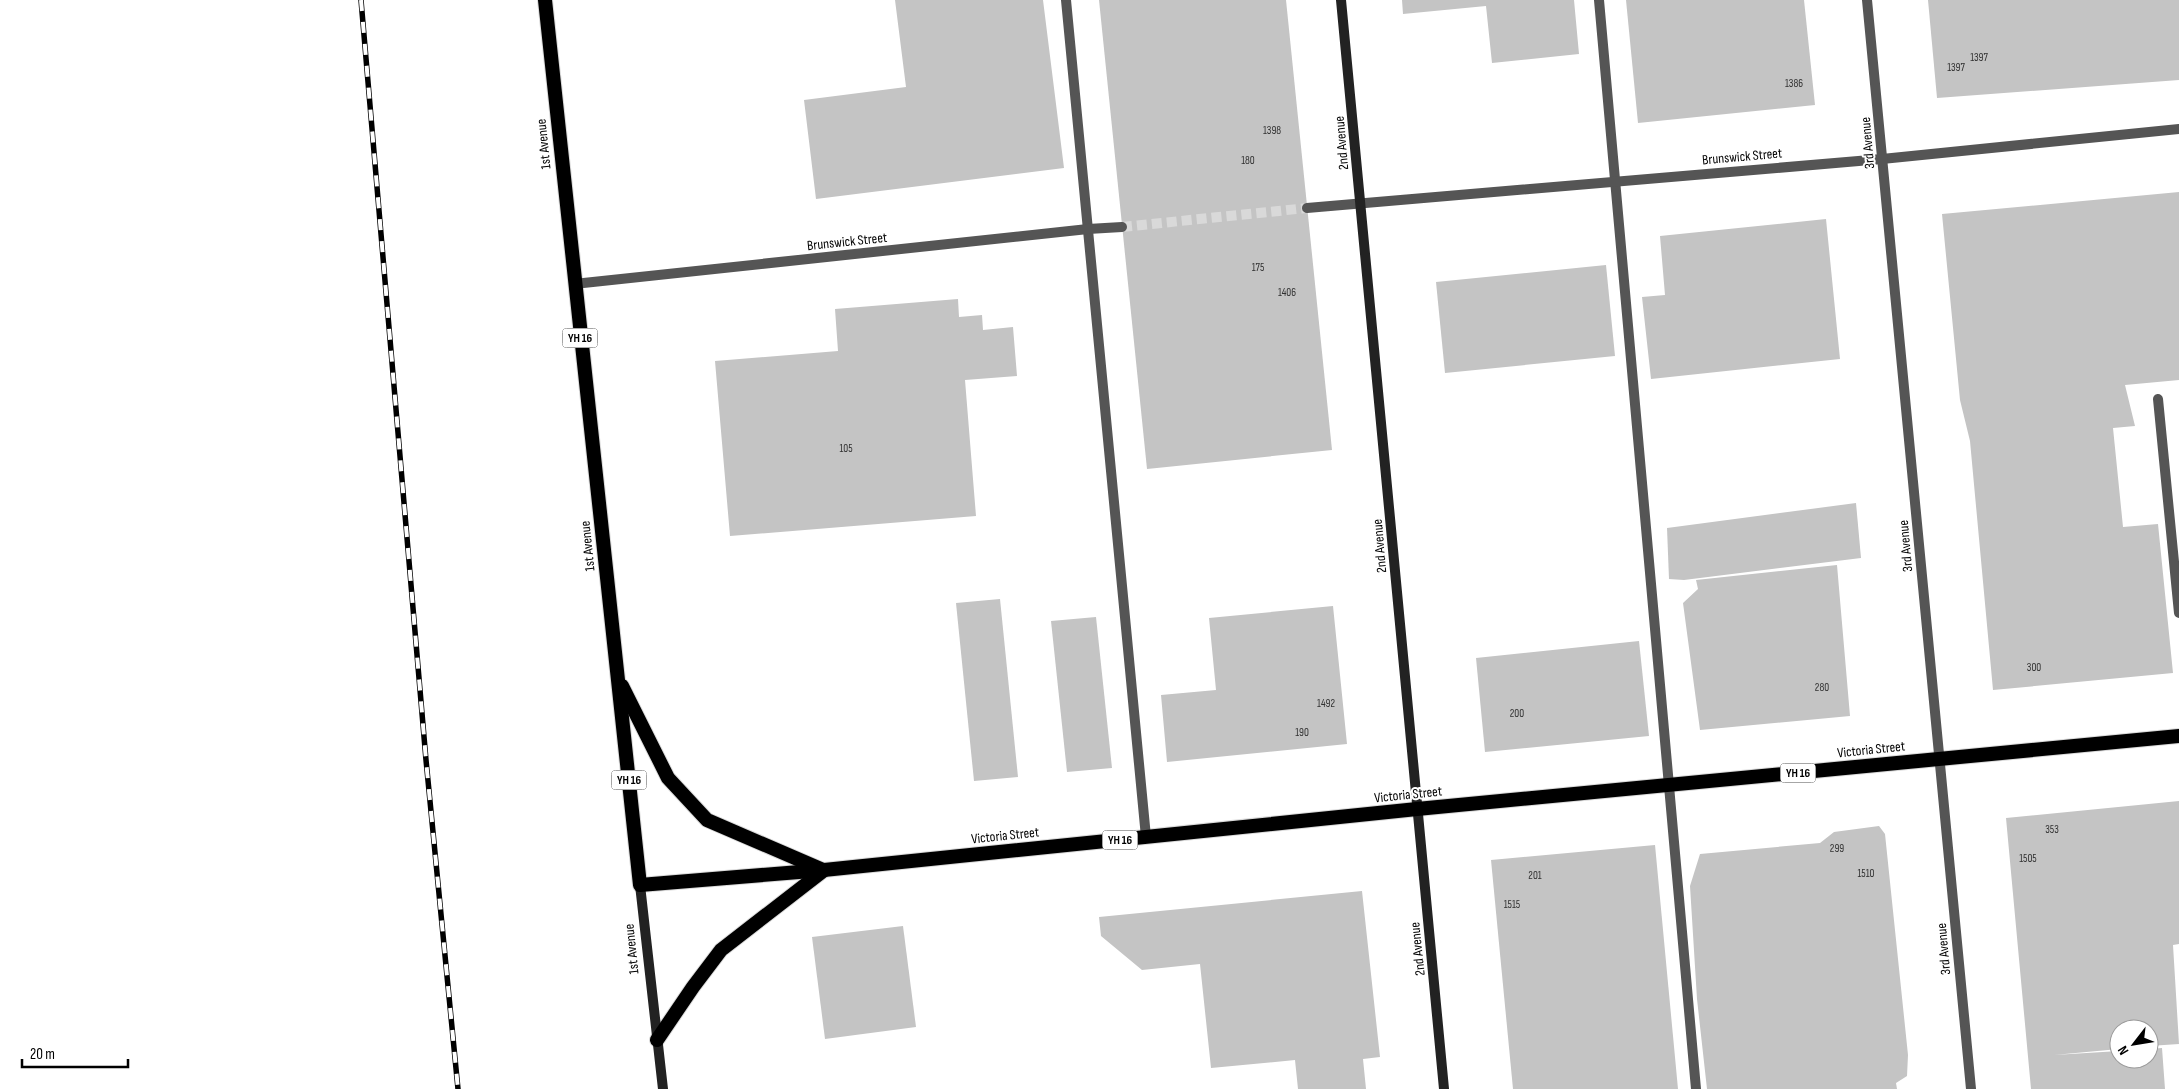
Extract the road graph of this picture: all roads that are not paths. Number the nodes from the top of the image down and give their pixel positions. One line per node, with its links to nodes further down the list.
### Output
1 (545, 0): 13 (highway, 1st Avenue / YH 16)
2 (1066, 0): 12 (street)
3 (1342, 0): 9 (main road, 2nd Avenue)
4 (1599, 0): 8 (street)
5 (1867, 0): 7 (street, 3rd Avenue)
6 (2179, 129): 7 (street, Brunswick Street)
7 (1882, 159): 8 (street, Brunswick Street); 18 (street, 3rd Avenue)
8 (1614, 181): 9 (street, Brunswick Street); 19 (street)
9 (1361, 204): 10 (street, Brunswick Street); 20 (main road, 2nd Avenue)
10 (1307, 208)
11 (1122, 227): 12 (street, Brunswick Street)
12 (1088, 229): 13 (street, Brunswick Street); 21 (street)
13 (574, 284): 16 (highway, 1st Avenue / YH 16)
14 (2158, 400): 15 (street)
15 (2179, 613)
16 (617, 676): 22 (highway); 23 (highway, 1st Avenue / YH 16)
17 (2179, 736): 18 (highway, Victoria Street / YH 16)
18 (1939, 759): 19 (highway, Victoria Street / YH 16); 28 (street, 3rd Avenue)
19 (1669, 785): 20 (highway, Victoria Street / YH 16); 27 (street)
20 (1417, 809): 21 (highway, Victoria Street / YH 16); 26 (main road, 2nd Avenue)
21 (1146, 837): 22 (highway, Victoria Street / YH 16)
22 (824, 870): 23 (highway, Victoria Street / YH 16); 24 (highway)
23 (640, 885): 24 (main road, 1st Avenue)
24 (657, 1040): 25 (main road, 1st Avenue)
25 (663, 1089)
26 (1444, 1089)
27 (1696, 1089)
28 (1970, 1089)

